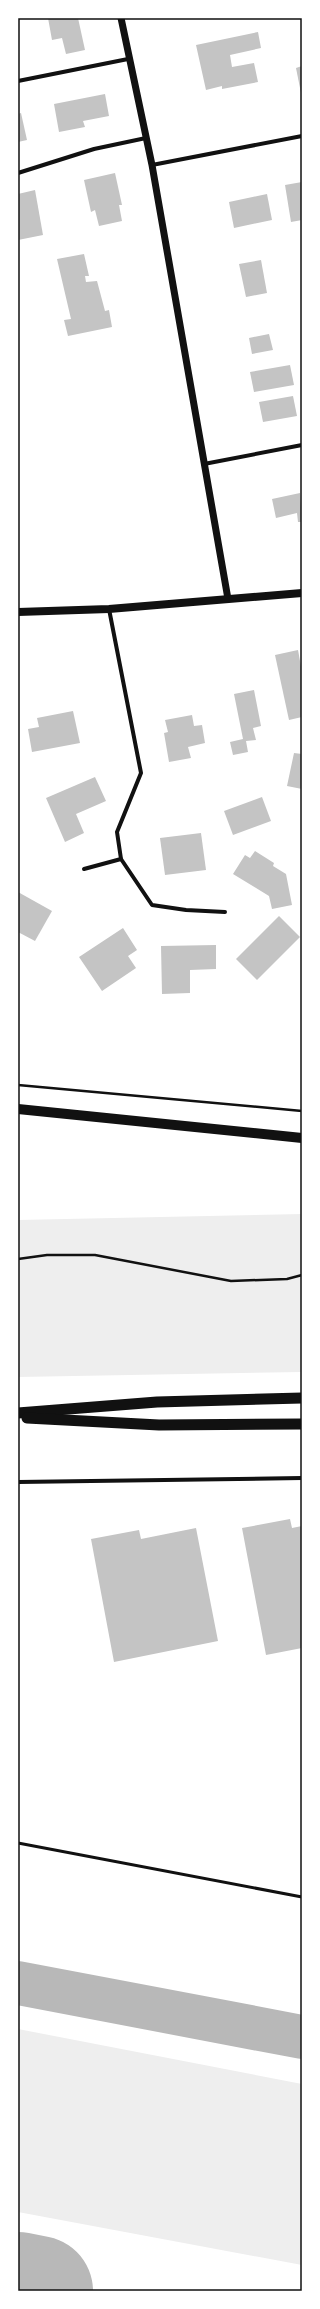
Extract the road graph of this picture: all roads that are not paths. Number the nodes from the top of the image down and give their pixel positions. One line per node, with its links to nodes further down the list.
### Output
1 (120, 18): 2 (street)
2 (128, 59): 3 (street); 5 (street)
3 (18, 81)
4 (302, 136): 6 (street)
5 (146, 138): 6 (street); 7 (street)
6 (152, 165): 9 (street)
7 (18, 173)
8 (302, 445): 9 (street)
9 (204, 464): 11 (street)
10 (302, 593): 11 (main road)
11 (228, 599): 12 (main road)
12 (109, 609): 13 (main road); 14 (street)
13 (18, 612)
14 (121, 859): 15 (street); 16 (street)
15 (84, 868)
16 (225, 912)
17 (18, 1109): 18 (main road)
18 (302, 1138)
19 (302, 1398): 20 (highway)
20 (18, 1413)
21 (18, 1418): 22 (highway)
22 (302, 1424)
23 (302, 1478): 24 (street)
24 (18, 1482)
25 (18, 1843): 26 (lane)
26 (302, 1897)

